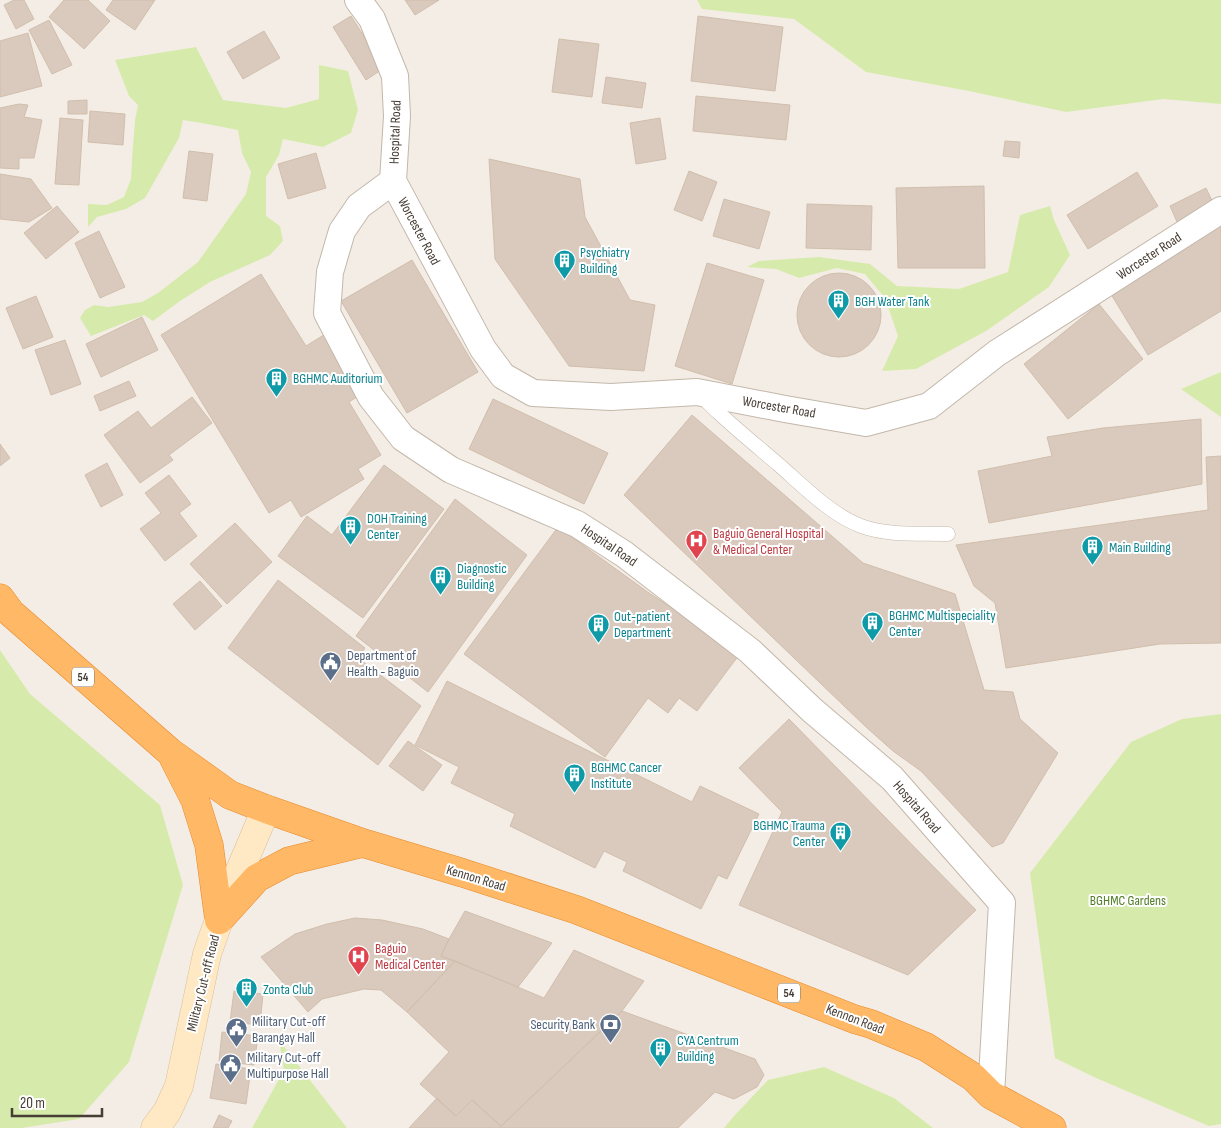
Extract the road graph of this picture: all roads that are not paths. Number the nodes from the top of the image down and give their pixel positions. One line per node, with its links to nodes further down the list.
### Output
1 (358, 0): 2 (street, Hospital Road)
2 (393, 181): 4 (street, Worcester Road); 11 (street, Hospital Road)
3 (1221, 210): 4 (street, Worcester Road)
4 (697, 392): 5 (lane)
5 (948, 534)
6 (0, 598): 7 (highway, Kennon Road / 54)
7 (170, 752): 8 (highway, Kennon Road / 54); 10 (highway)
8 (266, 809): 9 (highway, Kennon Road / 54); 10 (main road, Military Cut-off Road)
9 (363, 843): 10 (highway); 11 (highway, Kennon Road / 54)
10 (219, 920): 12 (main road, Military Cut-off Road)
11 (991, 1095): 13 (highway, Kennon Road / 54); 14 (highway, Kennon Road / 54)
12 (155, 1128)
13 (1007, 1128)
14 (1052, 1128)

